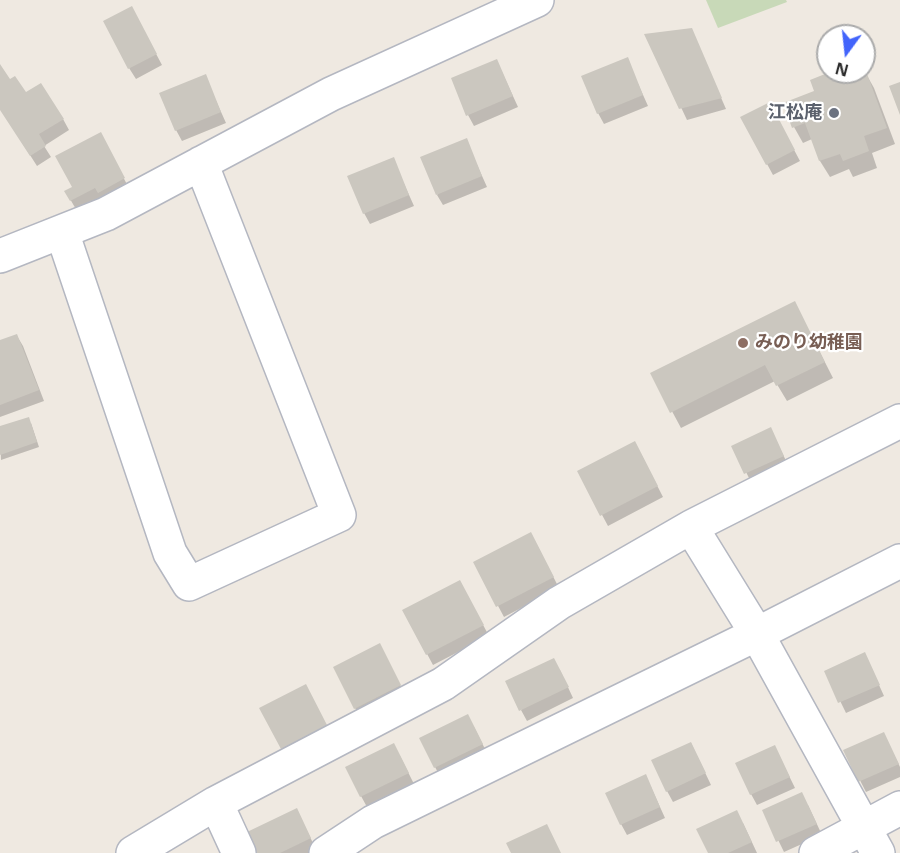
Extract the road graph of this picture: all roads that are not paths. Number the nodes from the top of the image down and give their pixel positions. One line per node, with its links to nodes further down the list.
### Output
1 (537, 0): 2 (street)
2 (201, 164): 3 (street); 3 (street)
3 (62, 232): 4 (street)
4 (0, 256)
5 (900, 421): 6 (street)
6 (691, 527): 8 (street); 9 (street)
7 (900, 561): 8 (street)
8 (757, 634): 11 (street); 14 (street)
9 (216, 803): 12 (street); 13 (street)
10 (900, 808): 11 (street)
11 (870, 841): 15 (street)
12 (133, 853)
13 (239, 853)
14 (326, 853)
15 (816, 853)

